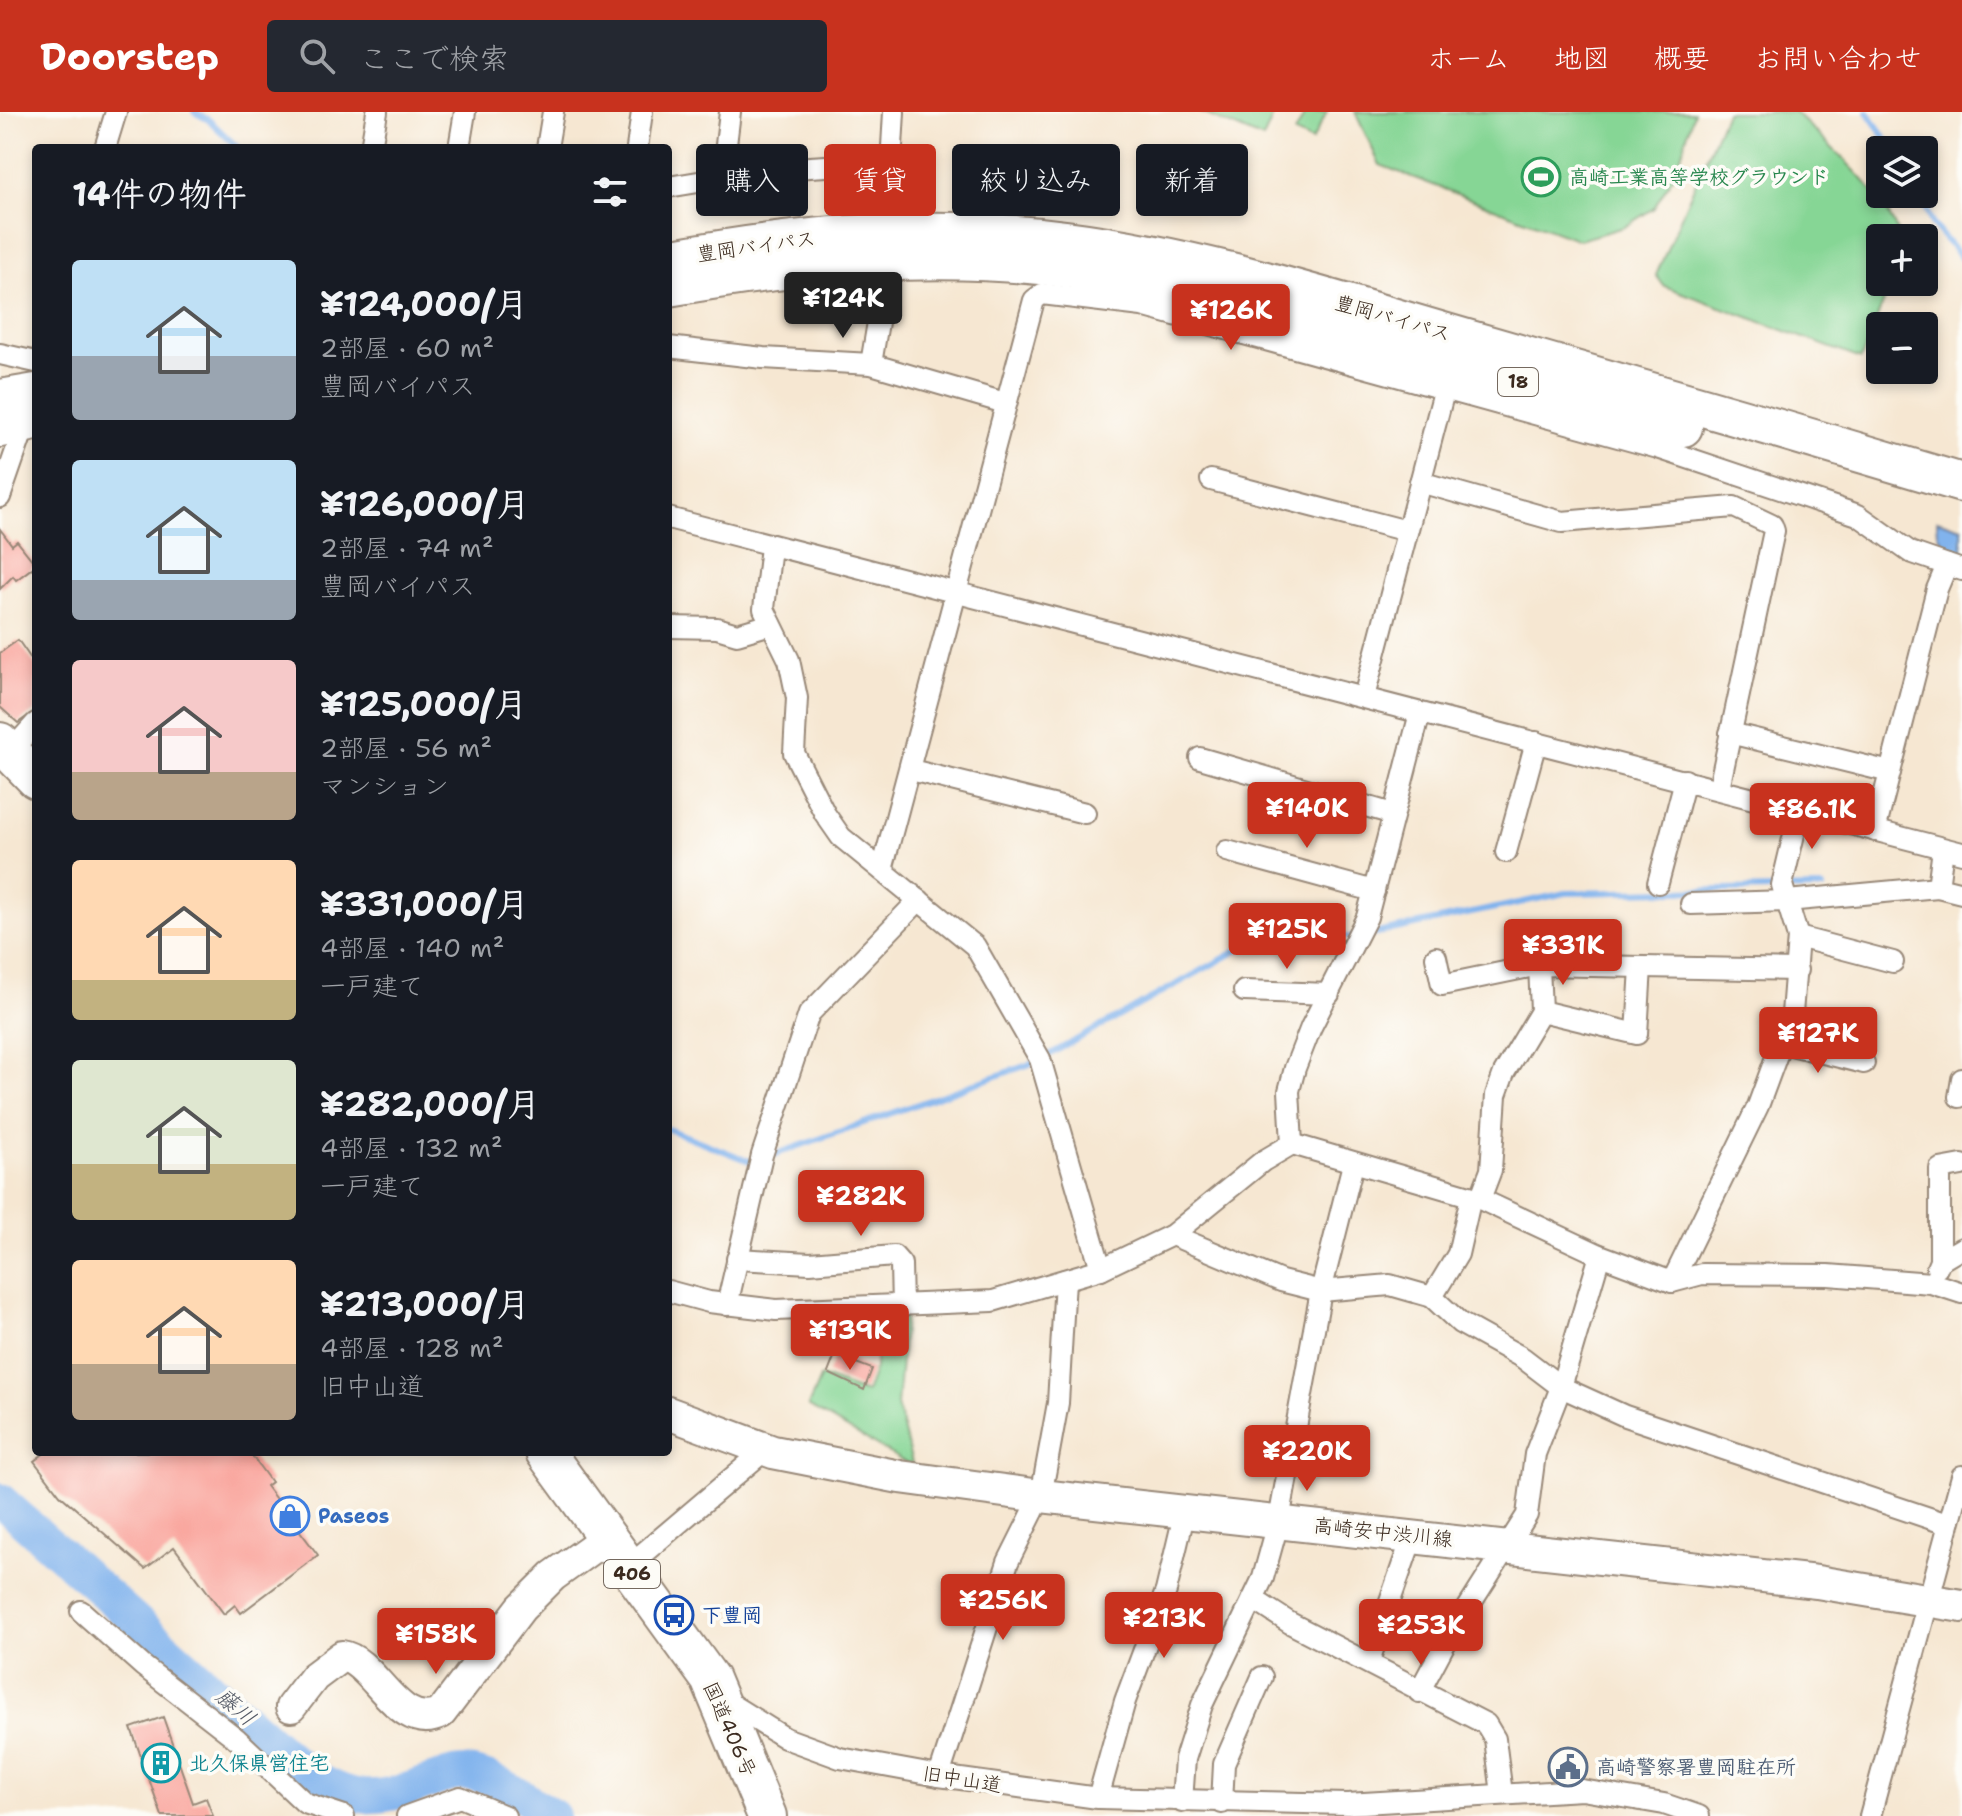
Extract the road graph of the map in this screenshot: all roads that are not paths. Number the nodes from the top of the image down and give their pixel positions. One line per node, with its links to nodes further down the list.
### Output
1 (116, 112): 8 (street)
2 (377, 112): 9 (street)
3 (465, 112): 10 (street)
4 (553, 112): 11 (street)
5 (642, 112): 12 (street)
6 (730, 112): 13 (street)
7 (894, 112): 14 (street)
8 (106, 144)
9 (372, 144)
10 (460, 144)
11 (548, 144)
12 (638, 144)
13 (726, 144)
14 (893, 144)
15 (696, 182): 16 (street)
16 (672, 186)
17 (889, 216): 18 (street)
18 (887, 245): 19 (highway, 豊岡バイパス / 18); 20 (highway, 豊岡バイパス / 18); 23 (street); 24 (highway, 豊岡バイパス / 18); 29 (highway, 豊岡バイパス / 18)
19 (672, 258)
20 (672, 286)
21 (672, 347): 23 (street)
22 (0, 354): 26 (street)
23 (871, 364): 25 (street)
24 (1448, 376): 25 (street); 28 (street); 31 (highway, 豊岡バイパス / 18); 35 (street)
25 (1005, 403): 36 (street)
26 (26, 410): 30 (street)
27 (1211, 480): 33 (street)
28 (1420, 482): 33 (street); 42 (street)
29 (1962, 483)
30 (0, 497)
31 (1962, 508)
32 (672, 519): 34 (street)
33 (1407, 531): 39 (street)
34 (771, 546): 36 (street); 37 (street)
35 (1954, 568): 47 (street)
36 (956, 594): 39 (street); 46 (street)
37 (771, 624): 38 (street); 58 (street)
38 (672, 627)
39 (1364, 697): 40 (street)
40 (1420, 713): 43 (street); 53 (street)
41 (32, 726): 44 (street)
42 (1730, 733): 47 (street); 50 (street)
43 (1536, 742): 49 (street); 57 (street)
44 (5, 747): 48 (highway)
45 (1200, 758): 53 (street)
46 (911, 770): 52 (street); 58 (street)
47 (1890, 772): 54 (street)
48 (32, 775)
49 (1685, 780): 50 (street); 59 (street)
50 (1719, 788): 51 (street)
51 (1800, 809): 54 (street); 63 (street)
52 (1085, 813)
53 (1393, 814): 61 (street)
54 (1875, 831): 56 (street)
55 (1227, 851): 61 (street)
56 (1952, 851): 60 (street)
57 (1506, 852)
58 (882, 870): 64 (street)
59 (1658, 883)
60 (1938, 887): 62 (street); 63 (street)
61 (1374, 891): 73 (street)
62 (1962, 893)
63 (1785, 894): 65 (street); 66 (street)
64 (919, 900): 84 (street); 86 (street)
65 (1691, 904)
66 (1798, 937): 68 (street); 71 (street)
67 (1436, 957): 69 (street)
68 (1893, 962)
69 (1539, 965): 70 (street); 74 (street)
70 (1641, 967): 71 (street); 74 (street)
71 (1797, 970): 75 (street)
72 (1244, 991): 73 (street)
73 (1329, 994): 77 (street)
74 (1541, 1011): 80 (street)
75 (1783, 1043): 76 (street); 88 (street)
76 (1864, 1063)
77 (1292, 1144): 78 (street); 81 (street)
78 (1353, 1164): 80 (street); 90 (street)
79 (1962, 1165): 85 (street)
80 (1476, 1198): 83 (street); 93 (street)
81 (1172, 1235): 86 (street); 90 (street)
82 (1962, 1248): 85 (street)
83 (1600, 1255): 88 (street); 96 (street)
84 (737, 1259): 94 (street); 95 (street)
85 (1940, 1261): 89 (street)
86 (1101, 1269): 87 (street)
87 (1065, 1280): 95 (street); 101 (street)
88 (1672, 1282): 89 (street)
89 (1931, 1283): 92 (street)
90 (1321, 1291): 93 (street); 103 (street)
91 (672, 1292): 94 (street)
92 (1962, 1293)
93 (1432, 1297): 96 (street)
94 (727, 1305): 95 (street)
95 (902, 1307)
96 (1561, 1387): 104 (street); 106 (street)
97 (672, 1415): 98 (main road, 高崎安中渋川線)
98 (765, 1450): 101 (main road, 高崎安中渋川線); 107 (street)
99 (548, 1456): 107 (highway, 国道406号 / 406)
100 (1962, 1476): 104 (street)
101 (1041, 1496): 102 (main road, 高崎安中渋川線); 117 (street)
102 (1185, 1511): 103 (main road, 高崎安中渋川線); 119 (street)
103 (1279, 1520): 105 (main road, 高崎安中渋川線); 108 (street)
104 (1947, 1524): 109 (street)
105 (1413, 1535): 106 (main road, 高崎安中渋川線); 112 (street)
106 (1510, 1546): 109 (main road, 高崎安中渋川線); 114 (street)
107 (616, 1553): 115 (highway, 国道406号 / 406); 116 (street)
108 (1253, 1599): 112 (street); 120 (street)
109 (1930, 1601): 110 (main road, 高崎安中渋川線); 129 (street)
110 (1962, 1606)
111 (81, 1611): 123 (street)
112 (1369, 1661): 114 (street)
113 (1262, 1677): 121 (street)
114 (1419, 1692): 118 (street)
115 (719, 1697): 117 (street, 旧中山道); 127 (highway, 国道406号 / 406)
116 (291, 1707)
117 (939, 1776): 119 (street, 旧中山道)
118 (1502, 1794): 122 (street, 旧中山道); 128 (street, 旧中山道)
119 (1098, 1798): 120 (street, 旧中山道)
120 (1182, 1802): 121 (street, 旧中山道)
121 (1235, 1807): 122 (street, 旧中山道)
122 (1402, 1809)
123 (305, 1810): 124 (street)
124 (344, 1816)
125 (407, 1816): 126 (street)
126 (505, 1816)
127 (767, 1816)
128 (1699, 1816)
129 (1870, 1816)

